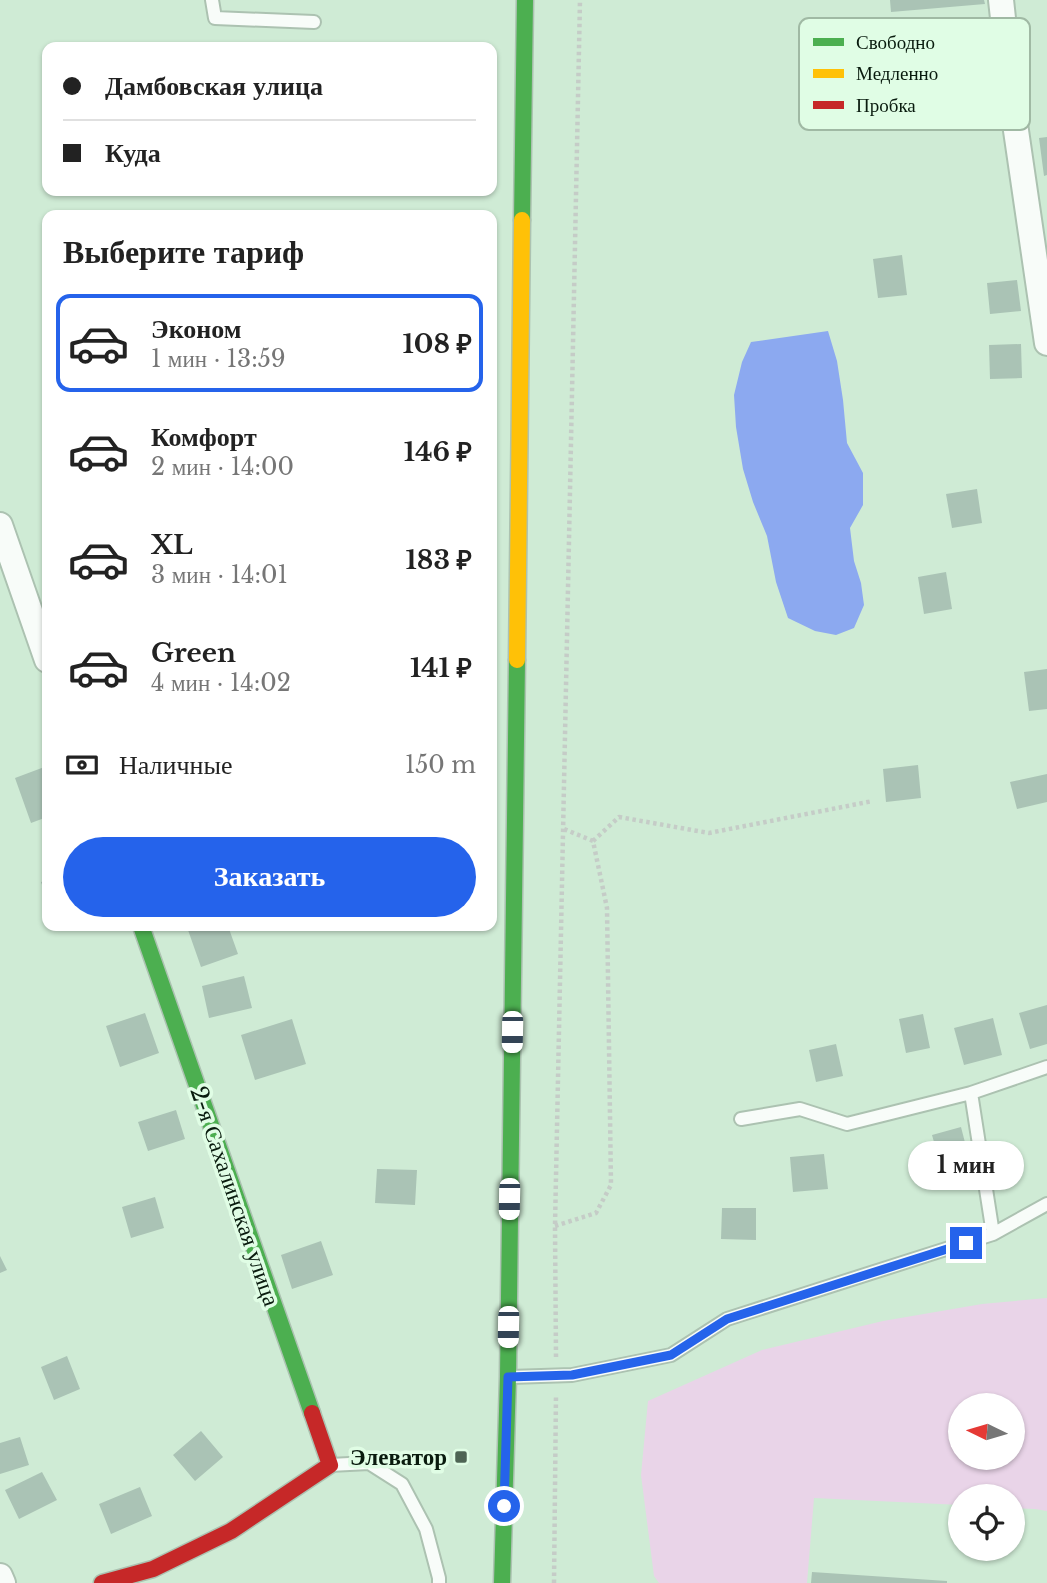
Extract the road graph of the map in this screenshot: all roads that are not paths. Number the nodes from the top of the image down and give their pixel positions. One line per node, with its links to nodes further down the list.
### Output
1 (212, 0): 5 (lane)
2 (525, 0): 17 (main road)
3 (1001, 0): 4 (street)
4 (1003, 18)
5 (314, 22)
6 (1017, 130): 7 (street)
7 (1040, 243): 8 (street)
8 (1047, 343)
9 (0, 525): 10 (street)
10 (42, 646)
11 (143, 931): 18 (main road, 2-я Сахалинская улица)
12 (1047, 1067): 13 (lane)
13 (971, 1093): 14 (lane); 16 (lane)
14 (741, 1119)
15 (1047, 1204): 16 (lane)
16 (993, 1234): 17 (lane)
17 (508, 1377): 23 (main road)
18 (330, 1465): 21 (main road); 22 (lane)
19 (0, 1576): 20 (street)
20 (3, 1583)
21 (102, 1583)
22 (439, 1583)
23 (502, 1583)

